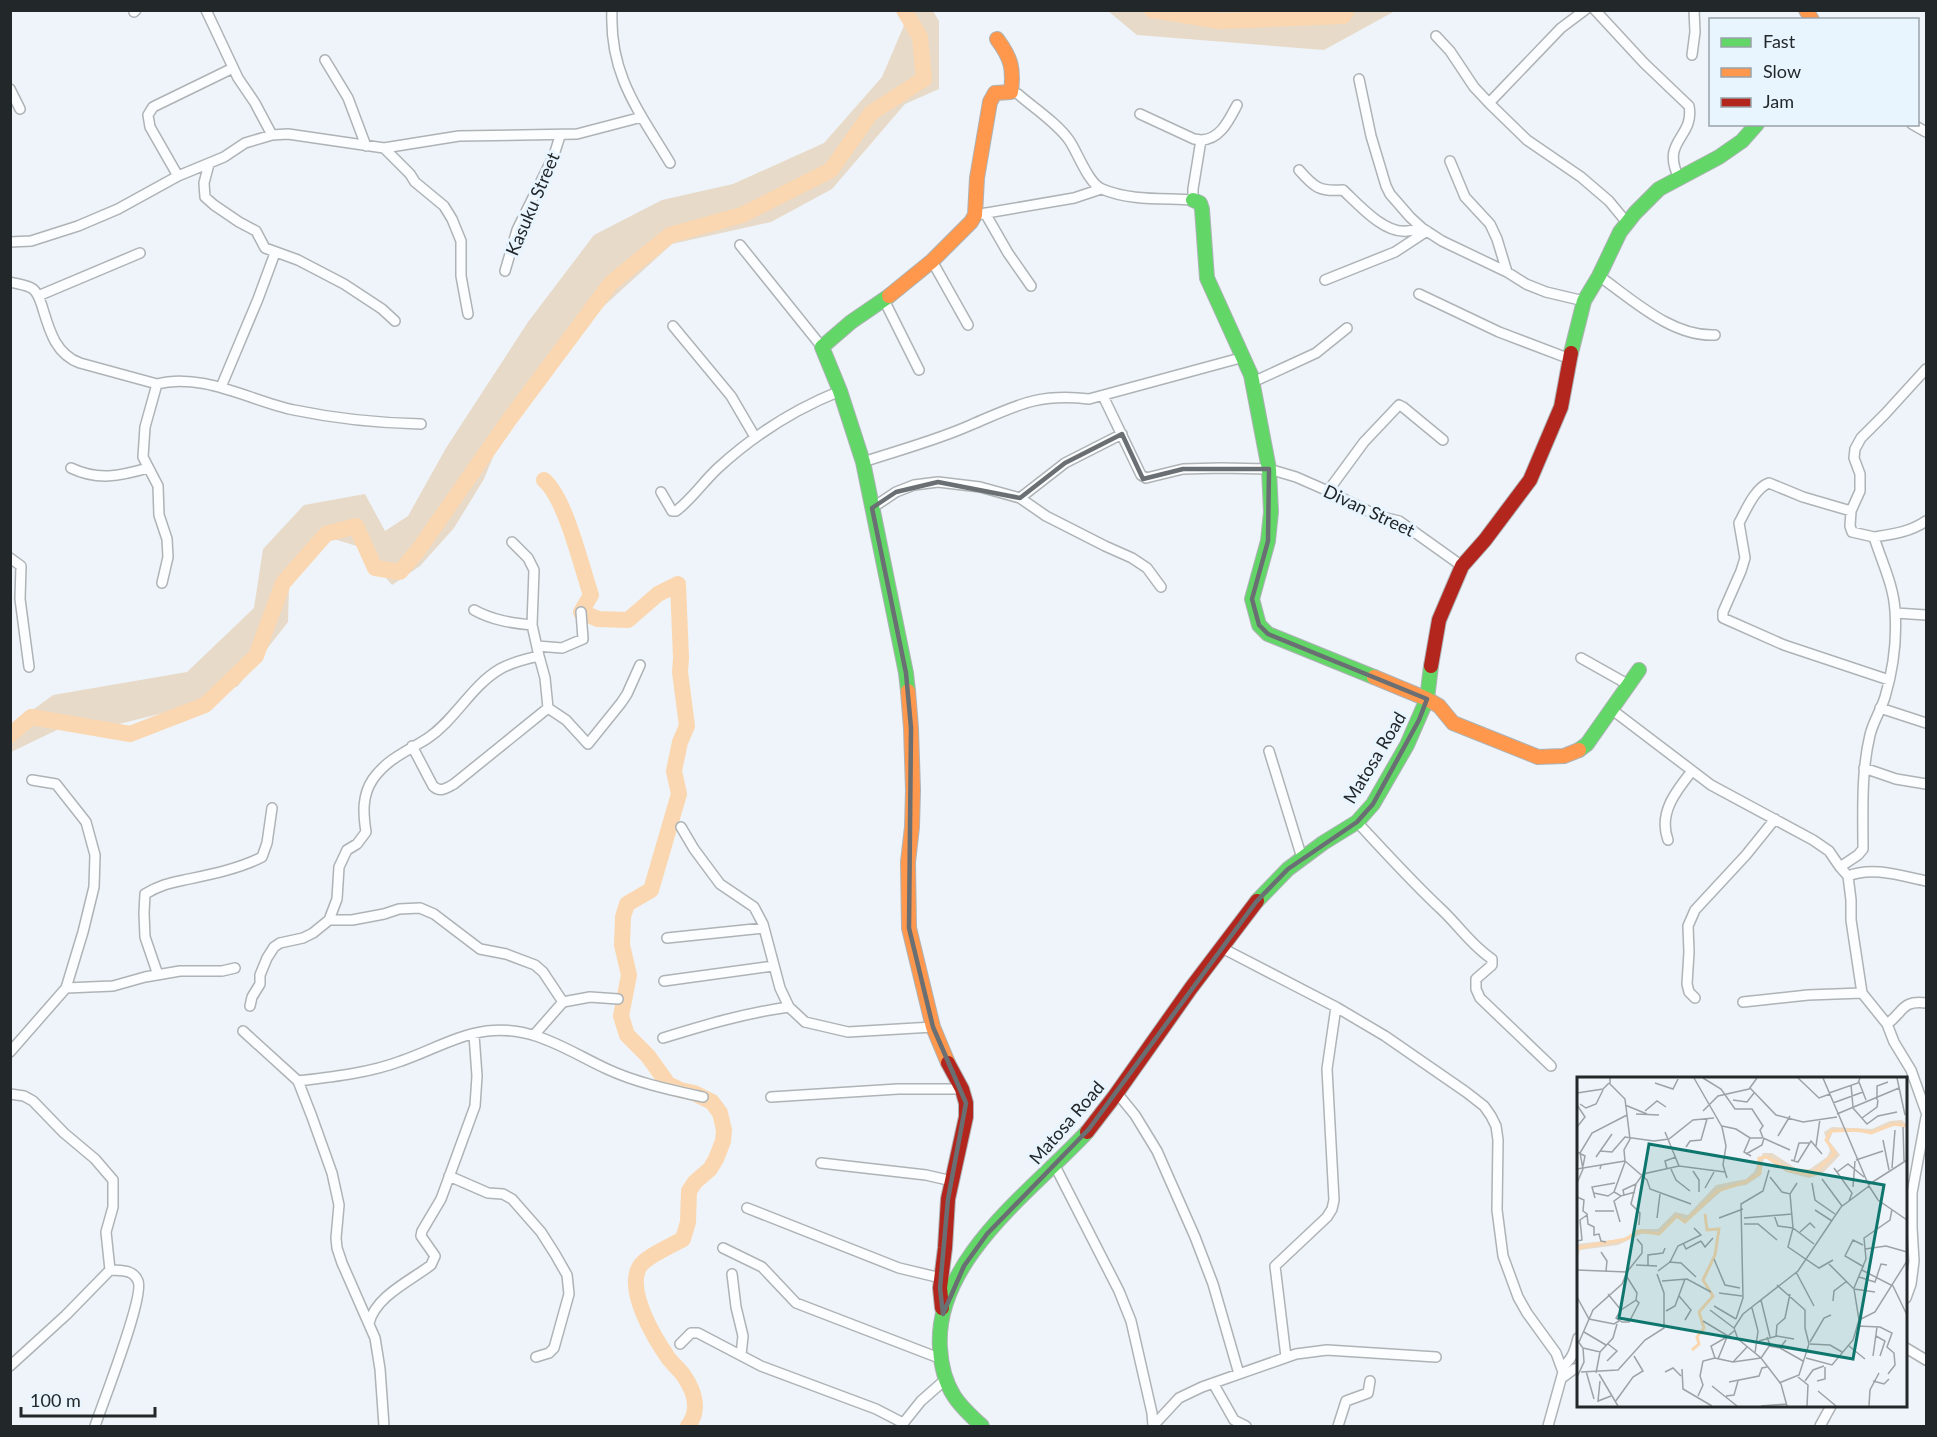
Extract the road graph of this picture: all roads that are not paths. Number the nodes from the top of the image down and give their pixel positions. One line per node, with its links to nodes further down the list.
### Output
1 (206, 10): 10 (street)
2 (612, 10): 18 (street)
3 (1585, 10): 14 (street)
4 (1595, 10): 30 (street)
5 (1694, 10): 8 (street)
6 (1436, 36): 14 (street)
7 (996, 39): 13 (street)
8 (1692, 55)
9 (325, 60): 23 (street)
10 (233, 68): 20 (street); 29 (street)
11 (1359, 79): 35 (street)
12 (10, 89): 16 (street)
13 (1011, 92): 31 (street); 33 (street)
14 (1489, 103): 34 (street)
15 (1237, 105): 22 (street)
16 (20, 109)
17 (1140, 114): 22 (street)
18 (642, 117): 21 (street); 26 (street)
19 (1755, 126): 30 (street, Matosa Road)
20 (272, 135): 23 (street); 27 (street)
21 (560, 136): 24 (street); 41 (street, Kasuku Street)
22 (1201, 140): 32 (street)
23 (366, 146): 24 (street)
24 (384, 148): 51 (street)
25 (1450, 161): 42 (street)
26 (670, 163)
27 (209, 165): 29 (street); 39 (street)
28 (1299, 170): 35 (street)
29 (178, 176): 36 (street)
30 (1679, 178): 34 (street, Matosa Road)
31 (1101, 189): 32 (street); 33 (street)
32 (1193, 200): 58 (street)
33 (980, 214): 40 (street); 46 (street)
34 (1628, 224): 43 (street, Matosa Road)
35 (1424, 230): 42 (street); 44 (street)
36 (10, 243)
37 (740, 245): 57 (street)
38 (140, 253): 48 (street)
39 (275, 253): 52 (street); 64 (street)
40 (932, 261): 49 (street); 53 (street)
41 (505, 272)
42 (1507, 272): 50 (street)
43 (1599, 276): 50 (street, Matosa Road); 56 (street)
44 (1325, 280)
45 (10, 282): 48 (street)
46 (1032, 285)
47 (1419, 294): 59 (street)
48 (38, 296): 63 (street)
49 (884, 300): 57 (street); 61 (street)
50 (1584, 301): 59 (street, Matosa Road)
51 (468, 314)
52 (395, 321)
53 (968, 325)
54 (673, 326): 69 (street)
55 (1347, 328): 62 (street)
56 (1715, 335)
57 (822, 347): 65 (street)
58 (1244, 357): 62 (street); 66 (street)
59 (1570, 359): 84 (street, Matosa Road)
60 (1926, 369): 79 (street)
61 (919, 370)
62 (1253, 382): 74 (street)
63 (157, 384): 64 (street); 73 (street)
64 (221, 387): 67 (street)
65 (840, 391): 69 (street); 71 (street)
66 (1103, 396): 68 (street); 71 (street)
67 (421, 424)
68 (1122, 434): 74 (street, Divan Street); 77 (street)
69 (755, 437): 76 (street)
70 (1443, 440): 75 (street)
71 (863, 462): 78 (street)
72 (70, 468): 73 (street)
73 (148, 468): 85 (street)
74 (1269, 469): 75 (street, Divan Street); 100 (street)
75 (1328, 490): 84 (street, Divan Street)
76 (661, 492)
77 (1020, 498): 78 (street); 86 (street)
78 (872, 508): 139 (street)
79 (1851, 511): 81 (street); 98 (street)
80 (1926, 521): 81 (street)
81 (1874, 537): 89 (street)
82 (512, 542): 91 (street)
83 (10, 558): 96 (street)
84 (1462, 566): 100 (street, Matosa Road)
85 (162, 583)
86 (1161, 587)
87 (474, 610): 91 (street)
88 (581, 612): 92 (street)
89 (1896, 613): 90 (street); 98 (street)
90 (1926, 615)
91 (532, 626): 92 (street)
92 (537, 646): 93 (street)
93 (539, 657): 101 (street); 105 (street)
94 (1581, 658): 99 (street)
95 (640, 665): 101 (street)
96 (29, 667)
97 (1639, 670): 99 (street)
98 (1889, 680): 102 (street)
99 (1629, 684): 103 (street)
100 (1427, 699): 103 (street); 113 (street, Matosa Road)
101 (548, 708): 105 (street)
102 (1880, 708): 104 (street); 107 (street)
103 (1611, 709): 108 (street)
104 (1926, 723)
105 (412, 746): 120 (street)
106 (1269, 751): 116 (street)
107 (1864, 768): 110 (street); 117 (street)
108 (1692, 771): 112 (street); 115 (street)
109 (32, 780): 128 (street)
110 (1926, 784)
111 (272, 808): 126 (street)
112 (1775, 819): 117 (street); 130 (street)
113 (1357, 822): 116 (street, Matosa Road); 145 (street)
114 (681, 826): 121 (street)
115 (1668, 840)
116 (1302, 858): 123 (street, Matosa Road)
117 (1840, 867): 118 (street)
118 (1848, 876): 119 (street); 129 (street)
119 (1926, 880)
120 (329, 920): 132 (street); 135 (street)
121 (764, 928): 122 (street); 124 (street)
122 (667, 938)
123 (1222, 948): 137 (street); 148 (street, Matosa Road)
124 (773, 966): 127 (street); 136 (street)
125 (235, 968): 126 (street)
126 (158, 975): 128 (street)
127 (664, 981)
128 (66, 988): 144 (street)
129 (1862, 993): 133 (street); 138 (street)
130 (1695, 998)
131 (618, 999): 132 (street)
132 (563, 1002): 142 (street)
133 (1743, 1002)
134 (1926, 1004): 138 (street)
135 (250, 1006)
136 (789, 1007): 139 (street); 143 (street)
137 (1336, 1007): 172 (street); 177 (street)
138 (1887, 1023): 152 (street)
139 (933, 1027): 147 (street)
140 (243, 1031): 146 (street)
141 (474, 1035): 142 (street); 146 (street); 157 (street)
142 (534, 1035): 150 (street)
143 (663, 1038)
144 (10, 1052)
145 (1551, 1066)
146 (298, 1081): 166 (street)
147 (962, 1089): 151 (street); 158 (street)
148 (1117, 1093): 156 (street, Matosa Road); 179 (street)
149 (10, 1094): 161 (street)
150 (704, 1097)
151 (771, 1097)
152 (1926, 1112)
153 (1926, 1117): 154 (street)
154 (1923, 1161): 164 (street)
155 (821, 1163): 158 (street)
156 (1055, 1166): 165 (street, Matosa Road); 189 (street)
157 (449, 1176): 166 (street); 171 (street)
158 (952, 1181): 163 (street)
159 (747, 1208): 163 (street)
160 (723, 1248): 174 (street)
161 (110, 1270): 176 (street); 186 (street)
162 (732, 1274): 170 (street)
163 (941, 1278): 165 (street)
164 (1907, 1293)
165 (943, 1314): 174 (street, Matosa Road)
166 (369, 1323): 187 (street)
167 (1577, 1342): 177 (street)
168 (680, 1344): 170 (street)
169 (1907, 1349): 175 (street)
170 (741, 1355): 185 (street)
171 (536, 1357)
172 (1286, 1357): 173 (street); 179 (street)
173 (1436, 1357)
174 (939, 1358): 181 (street, Matosa Road)
175 (1926, 1360)
176 (10, 1366)
177 (1562, 1367): 180 (street)
178 (1577, 1368): 180 (street)
179 (1239, 1374): 183 (street)
180 (1562, 1378): 192 (street)
181 (946, 1379): 185 (street); 188 (street, Matosa Road)
182 (1370, 1381): 191 (street)
183 (1213, 1383): 189 (street); 190 (street)
184 (1830, 1407): 193 (street)
185 (902, 1425)
186 (95, 1426)
187 (384, 1426)
188 (982, 1426)
189 (1153, 1426)
190 (1246, 1426)
191 (1338, 1426)
192 (1548, 1426)
193 (1820, 1426)

